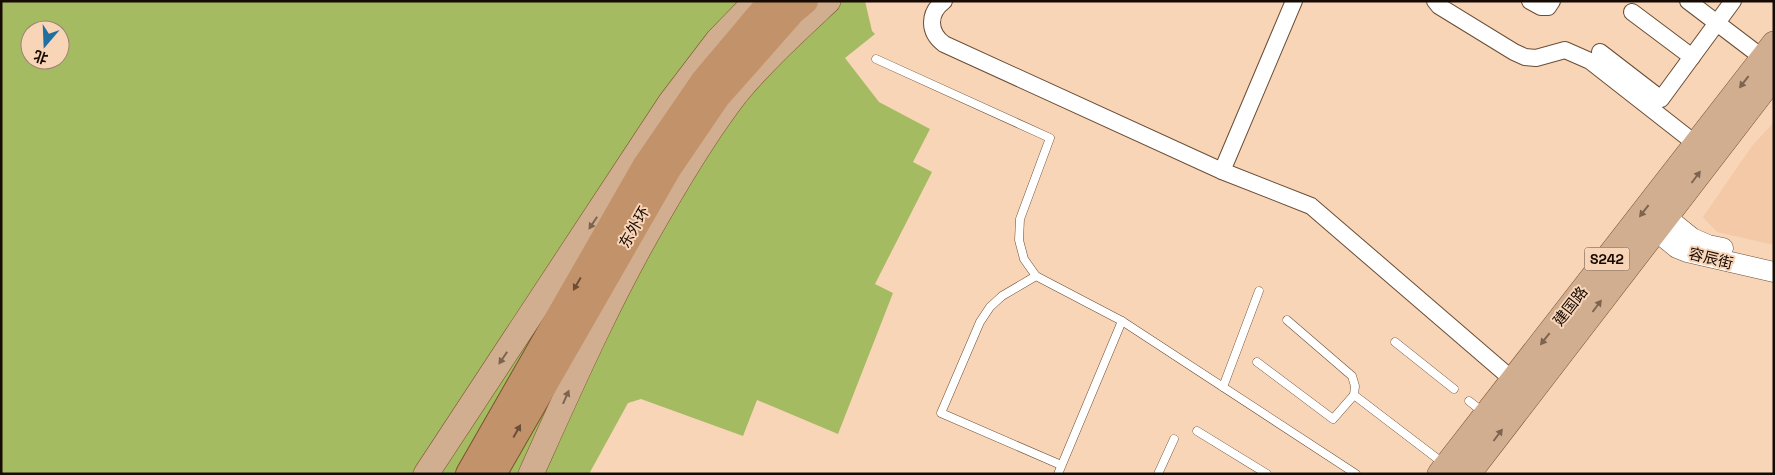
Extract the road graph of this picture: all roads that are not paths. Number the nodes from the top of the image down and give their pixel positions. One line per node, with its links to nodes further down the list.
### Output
1 (756, 1): 37 (main road, one-way to 37)
2 (774, 1): 38 (highway, 东外环, one-way to 38)
3 (805, 1): 39 (highway, 东外环, one-way to 3)
4 (828, 1): 40 (main road, one-way to 4)
5 (944, 1): 19 (street)
6 (1294, 1): 19 (street)
7 (1435, 1): 18 (street)
8 (1530, 1): 9 (street)
9 (1552, 1)
10 (1688, 1): 13 (street)
11 (1733, 1): 13 (street)
12 (1632, 12): 15 (street)
13 (1717, 23): 15 (street); 17 (street)
14 (1600, 52): 15 (street)
15 (1692, 56)
16 (876, 59): 23 (lane)
17 (1770, 59): 18 (main road, 建国路 / S242, one-way to 18); 20 (main road, 建国路 / S242, one-way to 17)
18 (1696, 144): 29 (main road, 建国路 / S242, one-way to 29)
19 (1222, 171): 29 (street)
20 (1661, 224): 21 (street, 容辰街); 22 (street, 容辰街); 36 (main road, 建国路 / S242, one-way to 20)
21 (1774, 260)
22 (1774, 272)
23 (1036, 276): 26 (lane); 35 (lane)
24 (1259, 290): 30 (lane)
25 (1286, 320): 32 (lane)
26 (1122, 321): 30 (lane); 35 (lane)
27 (1395, 342): 31 (lane)
28 (1257, 362): 32 (lane)
29 (1513, 380): 36 (main road, 建国路 / S242)
30 (1223, 387): 44 (lane)
31 (1454, 389)
32 (1354, 395): 36 (lane)
33 (1197, 431): 43 (lane)
34 (1174, 440): 42 (lane)
35 (1061, 465): 41 (lane)
36 (1452, 471)
37 (426, 474)
38 (469, 474)
39 (493, 474)
40 (531, 474)
41 (1058, 474)
42 (1158, 474)
43 (1268, 474)
44 (1356, 474)

